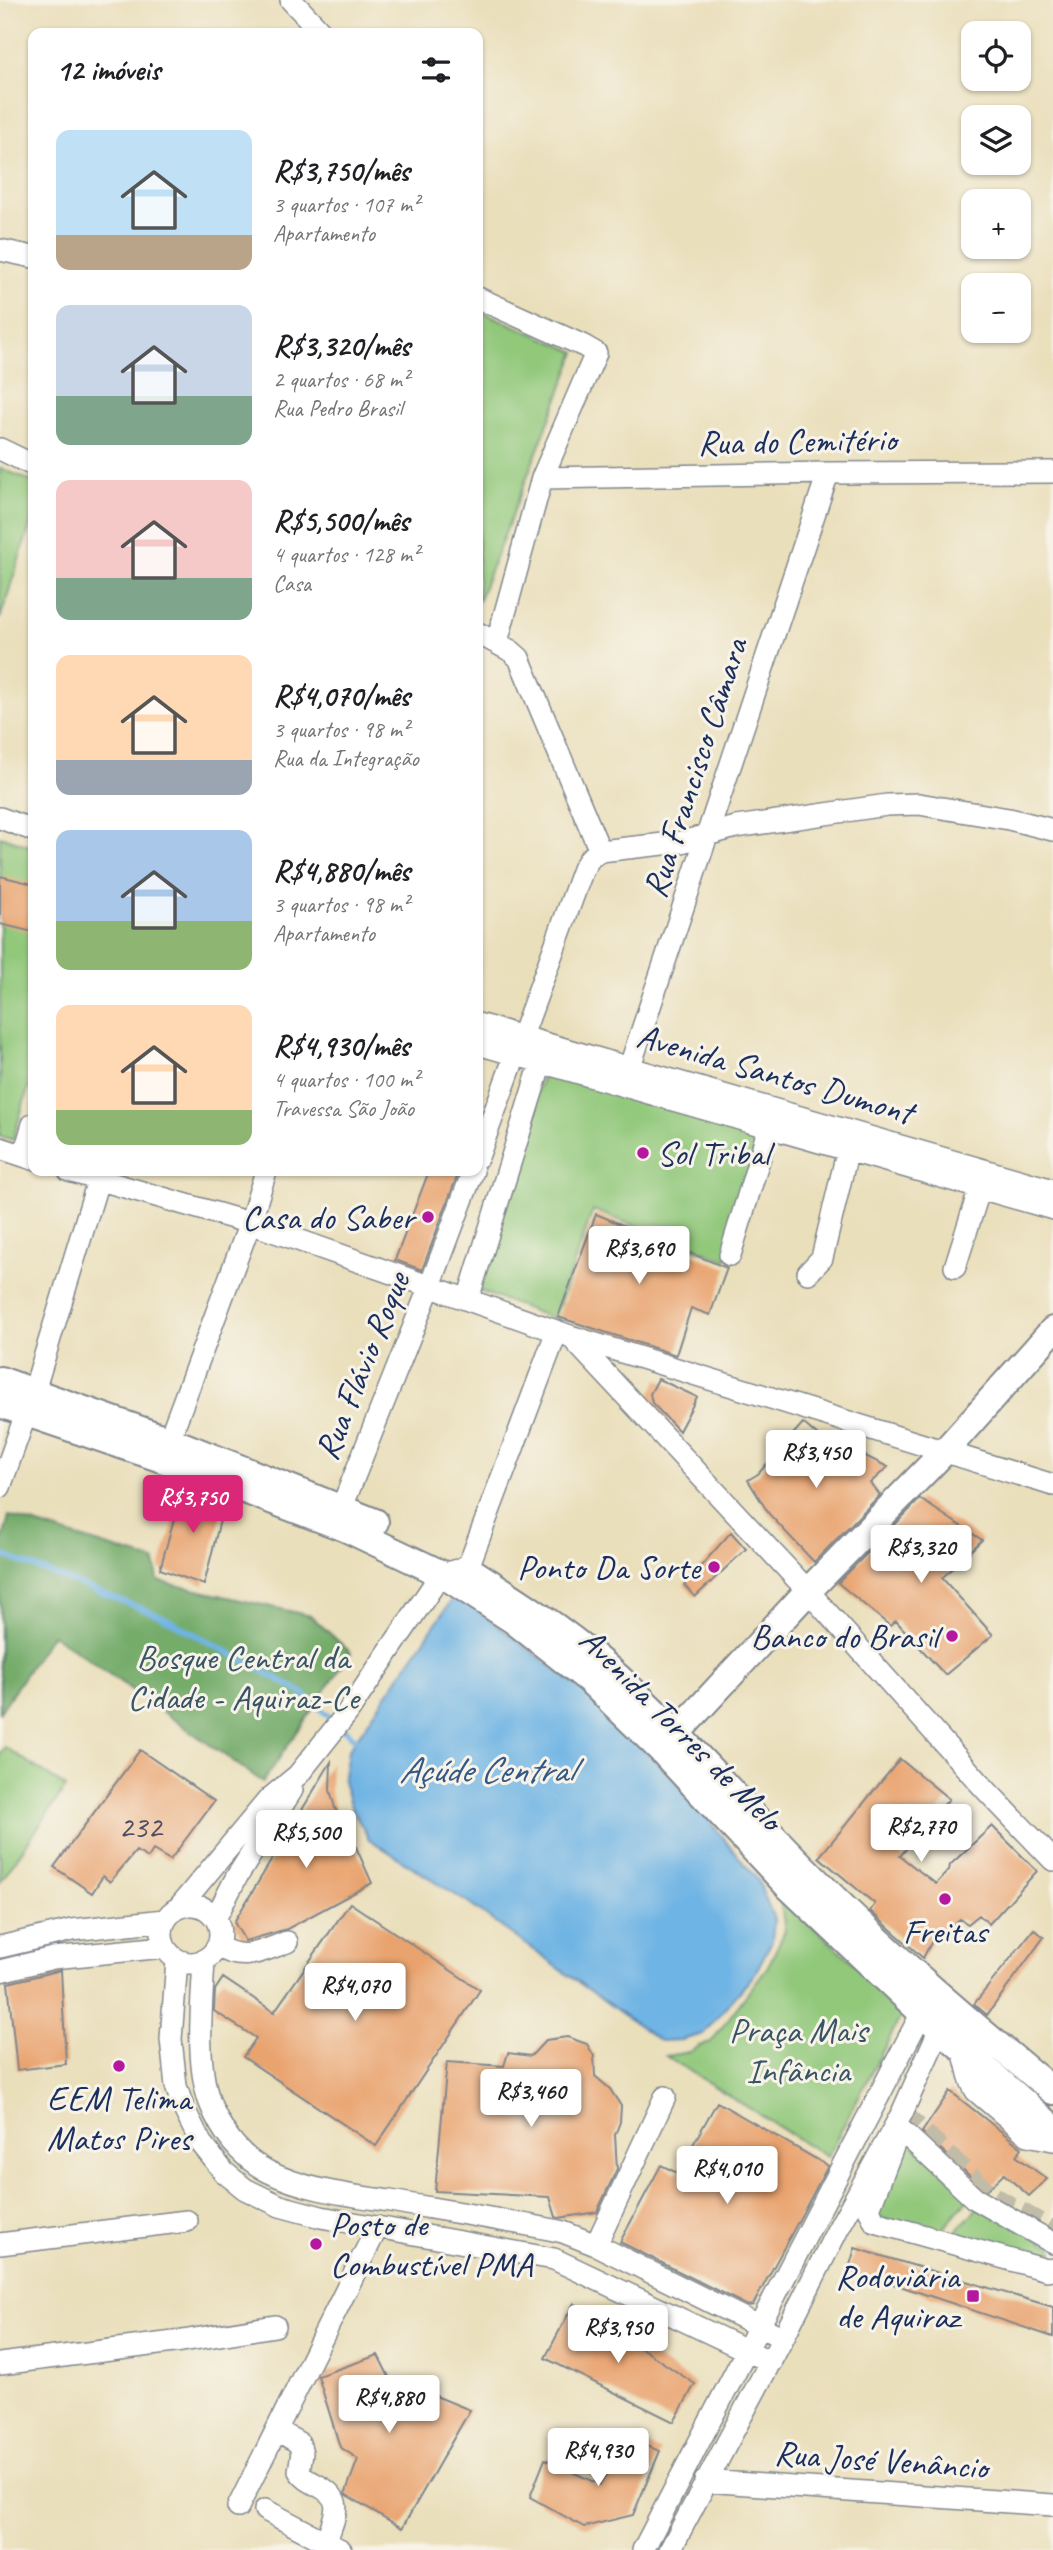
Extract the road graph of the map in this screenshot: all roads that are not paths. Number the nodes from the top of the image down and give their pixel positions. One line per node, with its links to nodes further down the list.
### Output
1 (291, 0): 2 (street)
2 (317, 28)
3 (0, 250): 4 (street)
4 (28, 256)
5 (483, 300): 10 (street)
6 (0, 449): 7 (street)
7 (28, 463)
8 (1053, 472): 9 (street, Rua do Cemitério)
9 (828, 473): 10 (street, Rua do Cemitério); 15 (street, Rua Francisco Câmara)
10 (542, 478): 11 (street)
11 (487, 638): 16 (street)
12 (0, 818): 13 (street)
13 (28, 828)
14 (1053, 830): 15 (street)
15 (708, 836): 16 (street); 21 (street, Rua Francisco Câmara)
16 (600, 851): 19 (street)
17 (483, 1026): 19 (street, Avenida Santos Dumont)
18 (483, 1044): 19 (street, Avenida Santos Dumont)
19 (520, 1045): 20 (street, Avenida Santos Dumont); 23 (street)
20 (545, 1053): 21 (street, Avenida Santos Dumont); 39 (street, Rua Flávio Roque)
21 (627, 1076): 22 (street, Avenida Santos Dumont); 32 (street, Avenida Santos Dumont)
22 (769, 1127): 25 (street, Avenida Santos Dumont); 35 (street)
23 (483, 1144)
24 (0, 1148): 26 (street)
25 (848, 1149): 31 (street, Avenida Santos Dumont); 37 (street)
26 (28, 1157)
27 (99, 1176): 43 (street)
28 (102, 1176): 34 (street)
29 (264, 1176): 34 (street)
30 (471, 1176): 38 (street, Rua Flávio Roque)
31 (980, 1188): 33 (street, Avenida Santos Dumont); 36 (street)
32 (1053, 1190)
33 (1053, 1209)
34 (250, 1223): 38 (street); 45 (street)
35 (730, 1255)
36 (955, 1267)
37 (808, 1273)
38 (430, 1286): 39 (street); 49 (street, Rua Flávio Roque)
39 (468, 1299): 41 (street)
40 (1053, 1330): 46 (main road)
41 (564, 1334): 46 (street); 50 (street); 51 (street)
42 (0, 1380): 43 (main road, Avenida Torres de Melo)
43 (29, 1402): 44 (main road, Avenida Torres de Melo); 45 (main road, Avenida Torres de Melo); 48 (street); 50 (main road, Avenida Torres de Melo)
44 (0, 1404)
45 (169, 1440): 49 (main road, Avenida Torres de Melo)
46 (945, 1451): 47 (street); 51 (main road)
47 (1053, 1485)
48 (0, 1487)
49 (342, 1507): 50 (main road, Avenida Torres de Melo)
50 (454, 1571): 52 (main road, Avenida Torres de Melo); 53 (street)
51 (808, 1591): 52 (main road); 54 (street)
52 (669, 1743): 62 (main road, Avenida Torres de Melo)
53 (298, 1775): 55 (street); 56 (street)
54 (1053, 1860)
55 (172, 1913): 56 (street); 58 (street); 59 (street)
56 (216, 1917): 60 (street)
57 (287, 1942): 60 (street)
58 (0, 1947)
59 (171, 1953): 60 (street); 61 (street); 68 (street)
60 (211, 1953): 71 (street)
61 (0, 1970)
62 (941, 2015): 63 (main road, Avenida Torres de Melo); 65 (main road, Avenida Torres de Melo); 66 (street); 74 (street); 75 (street)
63 (1053, 2091)
64 (665, 2097): 71 (street)
65 (1053, 2128)
66 (1053, 2140)
67 (187, 2221): 70 (street)
68 (377, 2228): 76 (street); 79 (street)
69 (1053, 2243): 72 (street)
70 (0, 2244)
71 (596, 2245): 74 (street)
72 (1053, 2269)
73 (275, 2326): 78 (street)
74 (759, 2326): 75 (street); 76 (street)
75 (783, 2338): 77 (street)
76 (747, 2350): 77 (street); 85 (street)
77 (771, 2362): 80 (street)
78 (0, 2364)
79 (277, 2430): 82 (street); 84 (street)
80 (705, 2481): 81 (street, Rua José Venâncio); 86 (street)
81 (1053, 2505)
82 (238, 2507)
83 (265, 2510): 84 (street)
84 (333, 2546)
85 (643, 2550)
86 (670, 2550)

